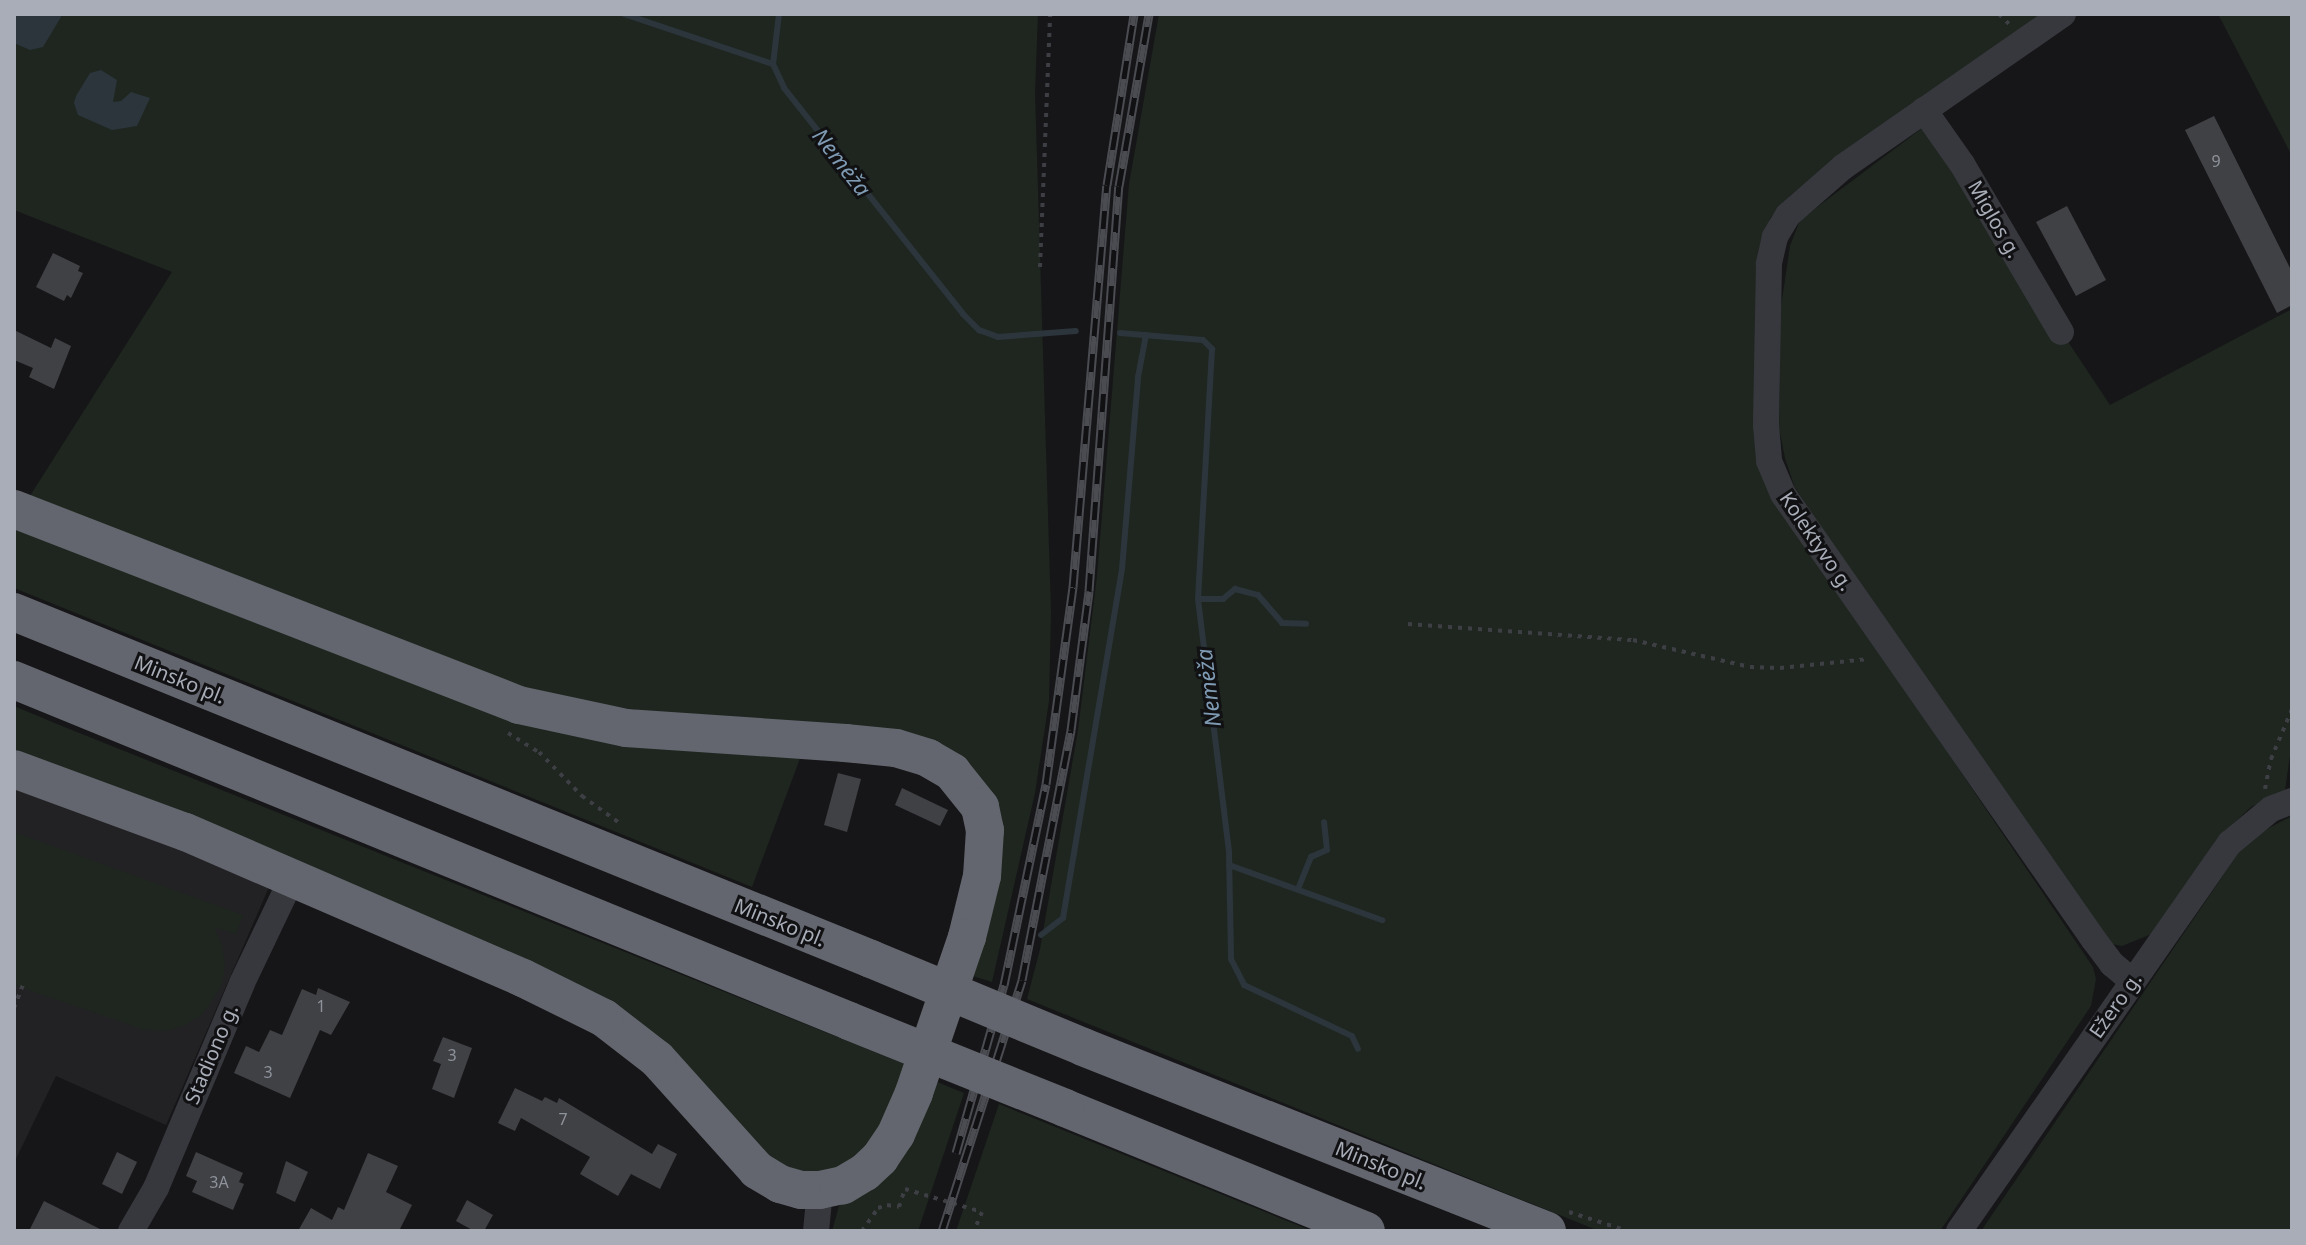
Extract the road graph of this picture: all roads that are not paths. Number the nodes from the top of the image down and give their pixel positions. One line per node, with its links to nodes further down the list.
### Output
1 (2063, 14): 2 (street, Kolektyvo g.)
2 (1924, 110): 3 (street, Miglos g.); 10 (street, Kolektyvo g.)
3 (2061, 332)
4 (14, 509): 11 (highway)
5 (14, 612): 15 (highway, Minsko pl., bridge)
6 (14, 680): 14 (highway, bridge)
7 (14, 769): 9 (highway)
8 (2292, 801): 10 (street, Ežero g.)
9 (292, 878): 11 (highway); 12 (street, Stadiono g.)
10 (2131, 980): 16 (street, Ežero g.)
11 (820, 1190): 13 (street)
12 (131, 1231)
13 (816, 1231)
14 (1366, 1231)
15 (1547, 1231)
16 (1959, 1231)

